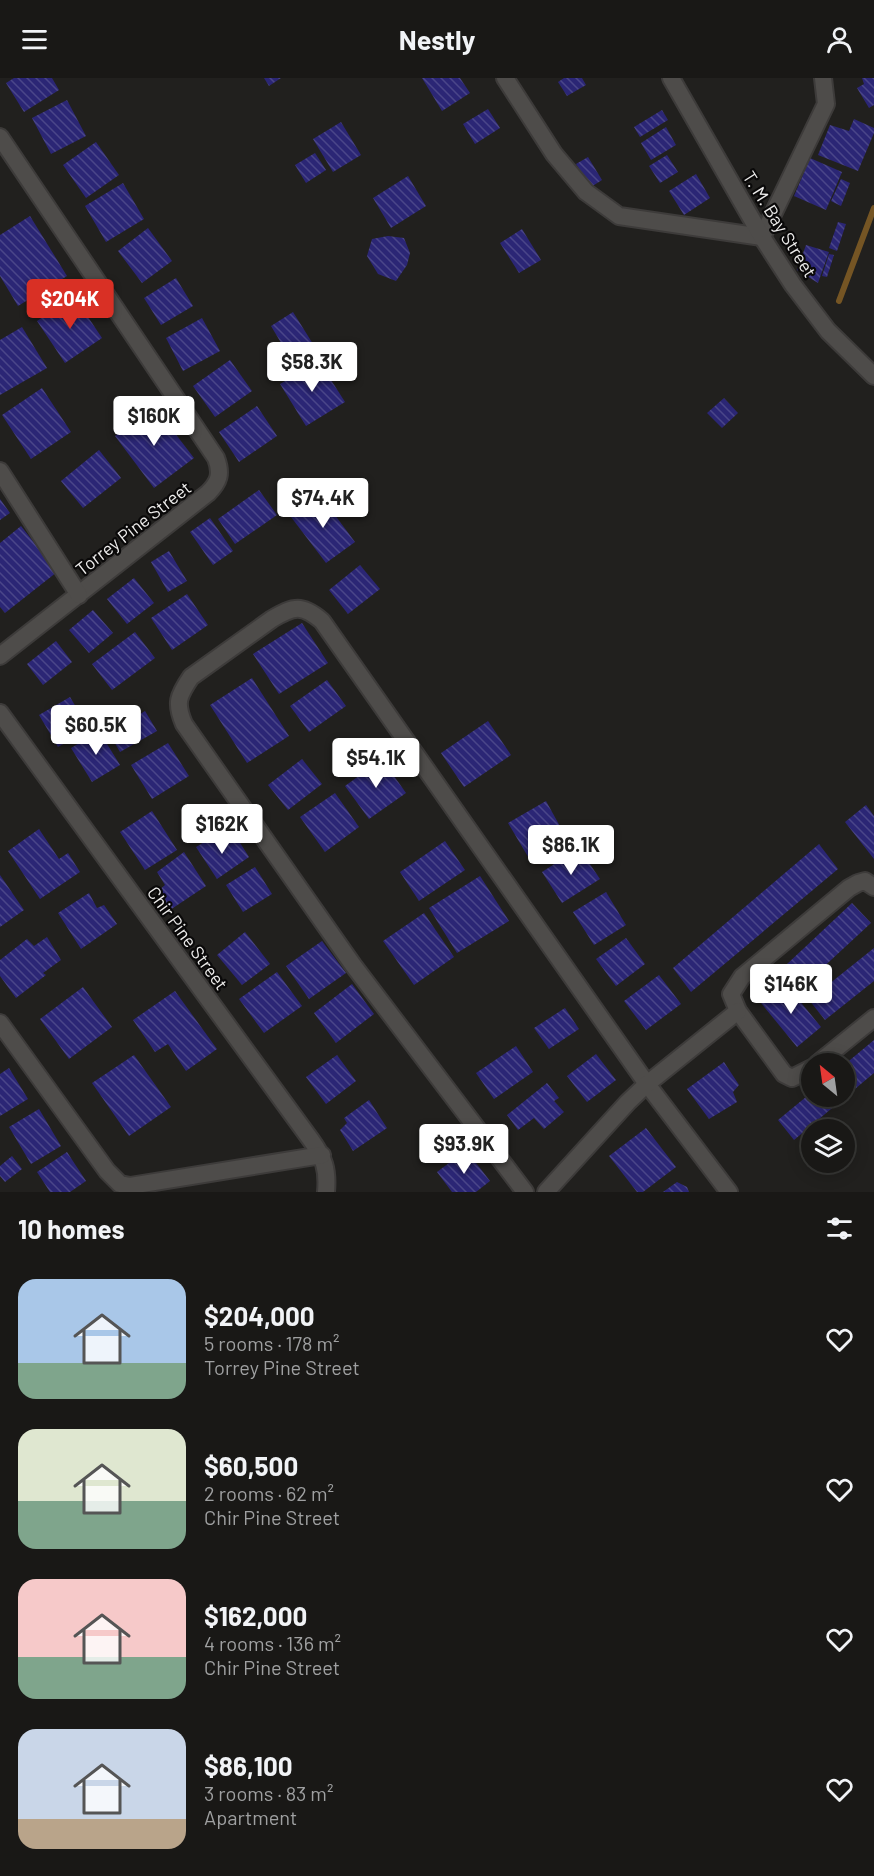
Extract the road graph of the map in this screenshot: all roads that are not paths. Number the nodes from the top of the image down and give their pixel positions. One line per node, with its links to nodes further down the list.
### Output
1 (505, 78): 5 (street)
2 (671, 78): 5 (street, T. M. Bay Street)
3 (823, 78): 5 (street)
4 (0, 137): 8 (street, Torrey Pine Street)
5 (762, 237): 6 (street, T. M. Bay Street)
6 (874, 376)
7 (0, 471): 8 (street)
8 (79, 595): 9 (street, Torrey Pine Street)
9 (0, 656)
10 (0, 713): 18 (street, Chir Pine Street)
11 (874, 888): 12 (street)
12 (738, 1011): 16 (street); 17 (street)
13 (874, 1018): 15 (street)
14 (0, 1023): 18 (street)
15 (831, 1053)
16 (801, 1075)
17 (647, 1084): 20 (street); 21 (street); 22 (street)
18 (322, 1155): 19 (street, Chir Pine Street)
19 (326, 1192)
20 (525, 1192)
21 (546, 1192)
22 (729, 1192)

